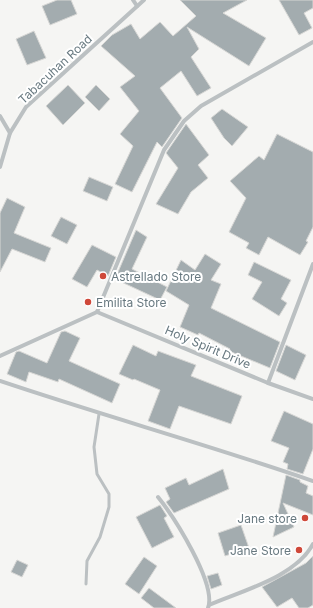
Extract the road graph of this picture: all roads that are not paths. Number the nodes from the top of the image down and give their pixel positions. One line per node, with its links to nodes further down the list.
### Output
1 (133, 0): 3 (street)
2 (144, 0): 3 (street, Tabacuhan Road)
3 (137, 6): 6 (street, Tabacuhan Road)
4 (313, 42): 9 (street)
5 (0, 116): 6 (street)
6 (10, 133): 7 (street, Tabacuhan Road)
7 (0, 167)
8 (313, 264): 12 (street)
9 (97, 312): 10 (street); 12 (street, Holy Spirit Drive)
10 (0, 356)
11 (0, 381): 14 (street)
12 (268, 383): 13 (street, Holy Spirit Drive)
13 (313, 398)
14 (99, 414): 15 (street); 18 (lane)
15 (313, 481)
16 (158, 497): 19 (street)
17 (313, 544): 19 (street)
18 (86, 584)
19 (209, 607)

